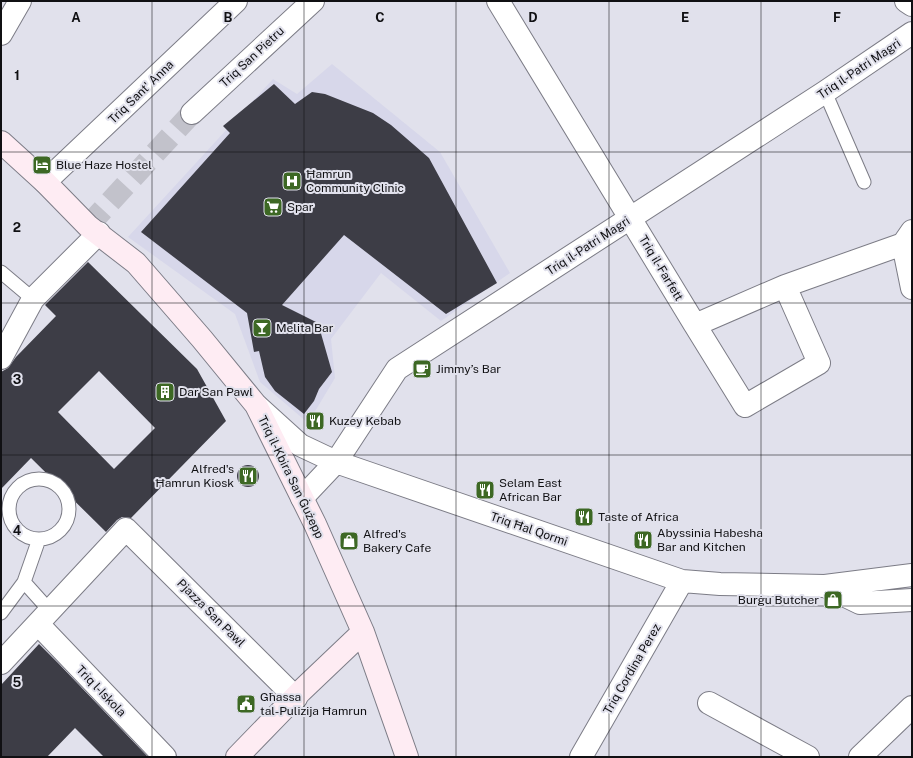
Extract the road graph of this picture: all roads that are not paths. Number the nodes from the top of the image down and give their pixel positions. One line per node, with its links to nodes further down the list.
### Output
1 (20, 1): 8 (street)
2 (236, 1): 12 (street, Triq Sant' Anna)
3 (313, 1): 10 (street, Triq San Pietru)
4 (498, 1): 14 (street, Triq il-Farfett)
5 (906, 1): 6 (street)
6 (912, 5)
7 (912, 33): 9 (street, Triq il-Patri Magri)
8 (1, 34)
9 (826, 92): 13 (lane); 14 (street, Triq il-Patri Magri)
10 (192, 113)
11 (1, 142): 12 (main road, Triq il-Kbira San Ġużepp)
12 (45, 182): 15 (main road, Triq il-Kbira San Ġużepp)
13 (864, 182)
14 (631, 218): 21 (street, Triq il-Farfett); 24 (street, Triq il-Patri Magri)
15 (99, 233): 20 (street); 23 (main road, Triq il-Kbira San Ġużepp)
16 (908, 238): 18 (street); 19 (street)
17 (1, 272): 20 (lane)
18 (785, 286): 21 (street); 21 (street, Triq il-Farfett)
19 (912, 288)
20 (33, 299): 22 (street)
21 (695, 325)
22 (1, 358)
23 (256, 405): 24 (street, Triq Ħal Qormi); 25 (main road, Triq il-Kbira San Ġużepp)
24 (336, 462): 25 (street, Triq il-Patri Magri); 28 (street, Triq Ħal Qormi)
25 (302, 498): 34 (main road, Triq il-Kbira San Ġużepp)
26 (39, 539): 26 (lane); 29 (lane)
27 (912, 575): 30 (street, Triq Ħal Qormi)
28 (682, 581): 30 (street, Triq Ħal Qormi); 42 (street, Triq Cordina Perez)
29 (24, 582): 32 (lane); 33 (lane)
30 (824, 586): 31 (street, Triq Ħal Qormi)
31 (912, 600)
32 (1, 613)
33 (44, 618): 35 (street); 36 (street, Pjazza San Pawl); 39 (street, Triq l-Iskola)
34 (363, 632): 36 (main road); 41 (main road, Triq il-Kbira San Ġużepp)
35 (1, 663)
36 (296, 698): 40 (main road)
37 (709, 703): 43 (street)
38 (912, 707): 44 (street)
39 (165, 757)
40 (238, 757)
41 (407, 757)
42 (582, 757)
43 (808, 757)
44 (860, 757)

